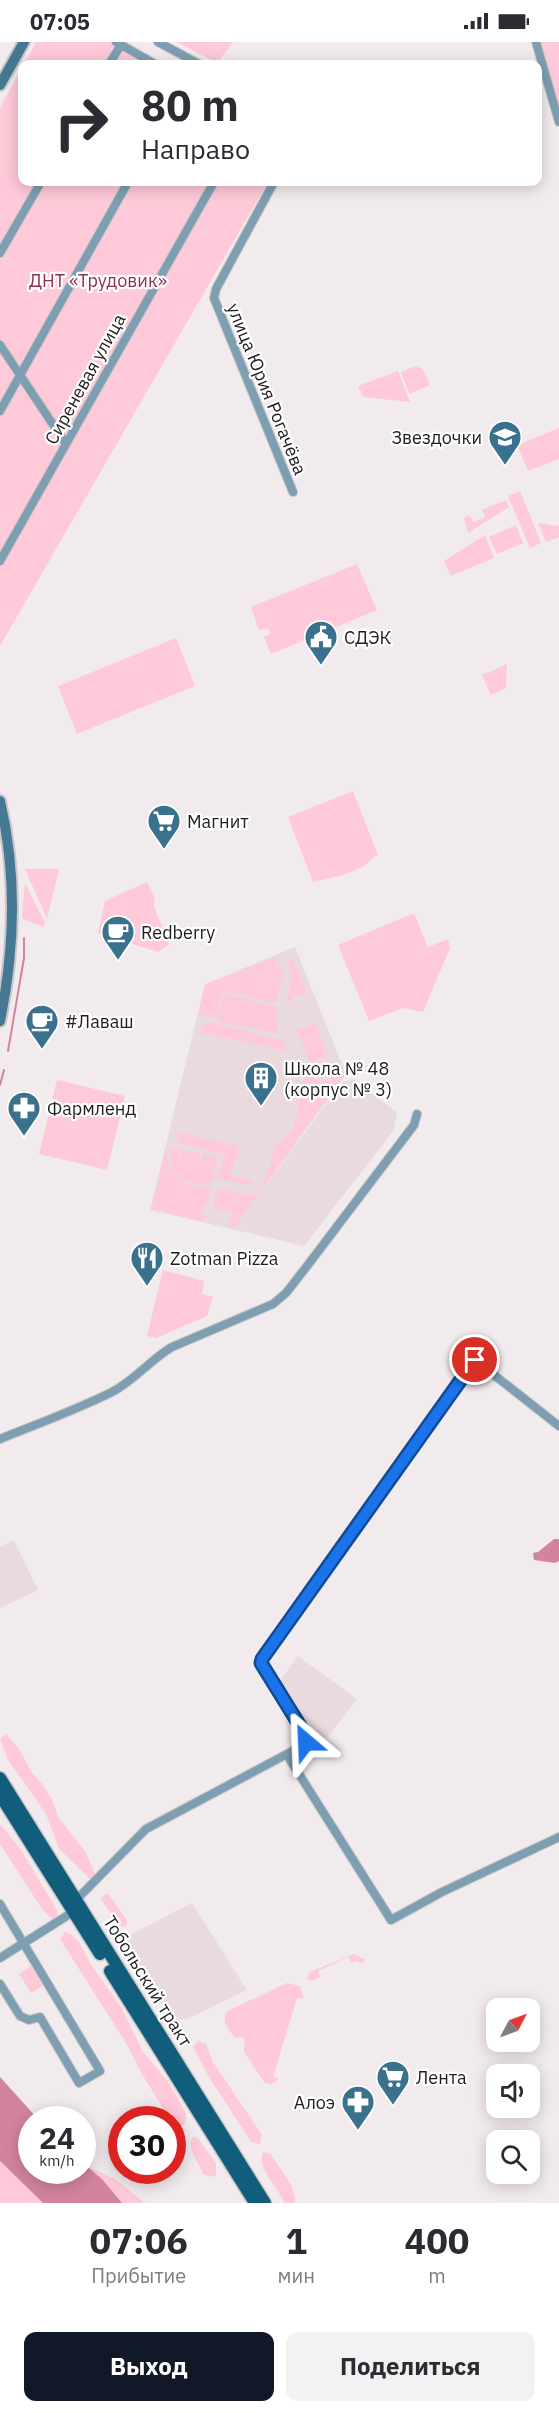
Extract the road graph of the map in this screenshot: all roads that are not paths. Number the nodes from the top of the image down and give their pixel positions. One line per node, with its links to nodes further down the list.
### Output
1 (24, 42): 10 (main road)
2 (158, 42): 7 (street)
3 (536, 42): 8 (street)
4 (119, 43): 5 (street); 6 (street)
5 (111, 60)
6 (148, 60)
7 (192, 60)
8 (541, 60)
9 (542, 63): 11 (street)
10 (0, 85)
11 (559, 122)
12 (39, 186): 16 (street)
13 (126, 186): 18 (street)
14 (212, 186): 20 (street, Сиреневая улица)
15 (272, 186): 21 (street, улица Юрия Рогачёва)
16 (0, 253)
17 (0, 345): 18 (street)
18 (20, 376): 19 (street); 20 (street)
19 (0, 411)
20 (66, 444): 22 (street, Сиреневая улица)
21 (293, 492)
22 (0, 561)
23 (0, 801): 24 (main road)
24 (0, 1021)
25 (417, 1114): 27 (street)
26 (559, 1426): 28 (street)
27 (0, 1439)
28 (287, 1755): 31 (street); 33 (street)
29 (0, 1778): 33 (main road, Тобольский тракт)
30 (0, 1795): 33 (main road, Тобольский тракт)
31 (559, 1837)
32 (0, 1904): 34 (street)
33 (74, 1906): 34 (street); 37 (main road, Тобольский тракт); 38 (main road, Тобольский тракт)
34 (24, 1942): 35 (street); 36 (street)
35 (0, 1958)
36 (0, 1984)
37 (255, 2203)
38 (265, 2203)

